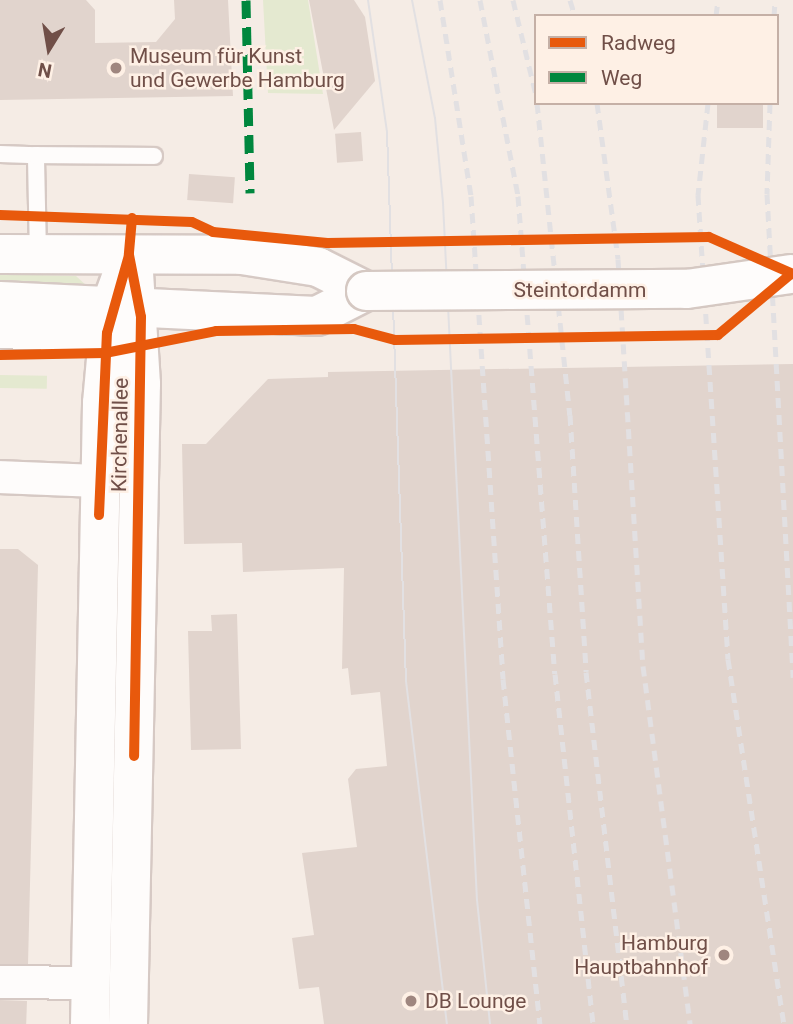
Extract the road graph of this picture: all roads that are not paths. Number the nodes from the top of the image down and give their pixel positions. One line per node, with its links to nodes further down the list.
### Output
1 (0, 154): 2 (lane)
2 (36, 155): 3 (lane); 5 (lane)
3 (154, 156)
4 (0, 254): 5 (street, Steintordamm)
5 (38, 254): 6 (street, Steintordamm)
6 (129, 255): 8 (street, Steintordamm); 10 (street, Kirchenallee)
7 (793, 274): 8 (street, Steintordamm, bridge)
8 (366, 291): 10 (street, Steintordamm)
9 (0, 300): 10 (street)
10 (119, 315): 11 (street); 13 (street, Kirchenallee); 17 (street, Kirchenallee)
11 (0, 328)
12 (0, 477): 13 (street)
13 (100, 481): 15 (street, Kirchenallee)
14 (0, 982): 15 (street)
15 (91, 983): 16 (street, Kirchenallee)
16 (90, 1023)
17 (128, 1024)

